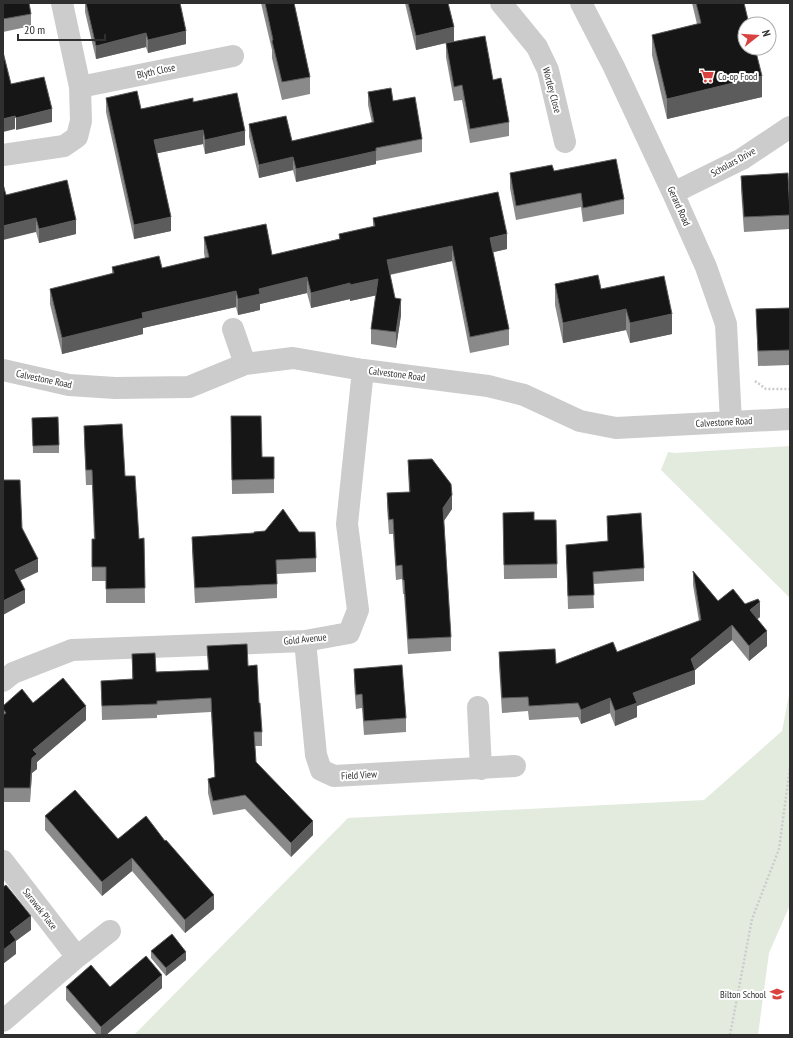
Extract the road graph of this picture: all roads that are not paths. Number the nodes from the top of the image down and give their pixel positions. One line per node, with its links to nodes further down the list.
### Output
1 (62, 3): 5 (street)
2 (501, 3): 7 (street, Wortley Close)
3 (581, 3): 9 (street, Gerard Road)
4 (233, 56): 5 (street, Blyth Close)
5 (80, 87): 8 (street)
6 (790, 128): 9 (street, Scholars Drive)
7 (565, 142)
8 (3, 155)
9 (673, 193): 15 (street, Gerard Road)
10 (233, 330): 11 (street)
11 (245, 364): 12 (street, Calvestone Road); 13 (street, Calvestone Road)
12 (3, 370)
13 (363, 370): 15 (street, Calvestone Road); 16 (street, Gold Avenue)
14 (790, 419): 15 (street, Calvestone Road)
15 (731, 422)
16 (305, 641): 17 (street, Gold Avenue); 20 (street, Field View)
17 (3, 681)
18 (478, 707): 20 (street)
19 (515, 766): 20 (street, Field View)
20 (480, 769)
21 (3, 861): 23 (street, Sarawak Place)
22 (110, 931): 23 (street)
23 (77, 957): 24 (street)
24 (3, 1021)

